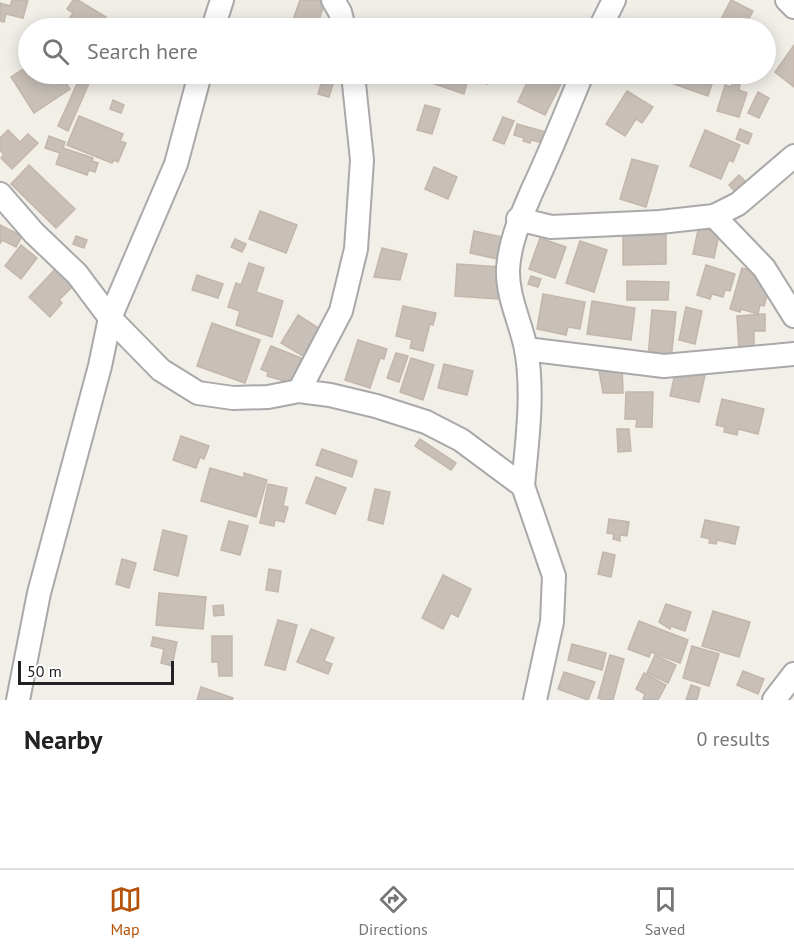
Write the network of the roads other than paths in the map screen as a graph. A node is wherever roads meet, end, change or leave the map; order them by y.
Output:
1 (222, 0) edge
2 (333, 0) edge
3 (614, 0) edge
4 (786, 0) edge
5 (794, 7) edge
6 (216, 18) edge
7 (342, 18) edge
8 (605, 18) edge
9 (197, 84) edge
10 (354, 84) edge
11 (578, 84) edge
12 (794, 156) edge
13 (0, 194) edge
14 (714, 216) junction
15 (518, 219) junction
16 (794, 316) edge
17 (110, 318) junction
18 (526, 349) junction
19 (794, 354) edge
20 (299, 391) junction
21 (524, 486) junction
22 (794, 674) edge
23 (542, 697) edge
24 (18, 700) edge
25 (774, 700) edge

1 - 6 street
2 - 7 street
3 - 8 street
4 - 5 street
9 - 17 street
10 - 20 street
11 - 15 street
12 - 14 street
13 - 17 street
14 - 15 street
14 - 16 street
15 - 18 street
17 - 20 street
17 - 24 street
18 - 19 street
18 - 21 street
20 - 21 street
21 - 23 street
22 - 25 street

